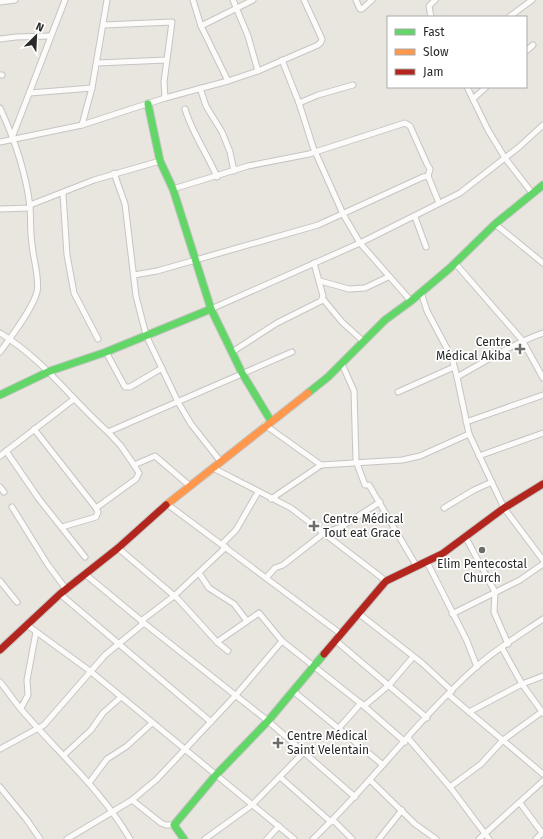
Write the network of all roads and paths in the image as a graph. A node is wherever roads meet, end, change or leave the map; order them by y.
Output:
1 (15, 0) edge
2 (65, 0) edge
3 (107, 0) edge
4 (193, 0) edge
5 (233, 0) edge
6 (253, 0) edge
7 (304, 0) edge
8 (356, 0) edge
9 (372, 0) edge
10 (435, 0) edge
11 (532, 0) edge
12 (0, 2) edge
13 (236, 8) junction
14 (432, 16) edge
15 (510, 16) edge
16 (104, 25) junction
17 (201, 26) junction
18 (50, 36) junction
19 (0, 39) edge
20 (533, 45) dead end
21 (527, 50) edge
22 (167, 60) junction
23 (282, 60) junction
24 (97, 63) junction
25 (258, 71) junction
26 (228, 81) junction
27 (353, 86) dead end
28 (92, 88) junction
29 (200, 88) junction
30 (468, 88) edge
31 (485, 88) edge
32 (30, 93) junction
33 (165, 98) junction
34 (473, 99) junction
35 (299, 103) junction
36 (148, 104) junction
37 (0, 108) edge
38 (185, 109) dead end
39 (82, 125) junction
40 (543, 125) edge
41 (13, 136) junction
42 (0, 142) edge
43 (315, 152) junction
44 (505, 158) junction
45 (160, 161) junction
46 (234, 171) junction
47 (114, 174) junction
48 (428, 176) junction
49 (217, 177) junction
50 (543, 185) edge
51 (173, 189) junction
52 (532, 193) junction
53 (62, 194) junction
54 (439, 203) junction
55 (30, 206) junction
56 (0, 209) edge
57 (342, 214) junction
58 (414, 217) junction
59 (494, 224) junction
60 (360, 242) junction
61 (426, 247) dead end
62 (196, 259) junction
63 (314, 263) junction
64 (455, 263) junction
65 (543, 263) edge
66 (134, 275) junction
67 (388, 277) junction
68 (320, 280) junction
69 (422, 292) junction
70 (323, 299) junction
71 (411, 301) junction
72 (211, 309) junction
73 (0, 333) edge
74 (543, 333) edge
75 (146, 335) junction
76 (10, 339) junction
77 (98, 339) dead end
78 (522, 340) junction
79 (364, 342) junction
80 (0, 352) edge
81 (106, 352) junction
82 (232, 352) junction
83 (292, 352) dead end
84 (342, 364) junction
85 (454, 367) junction
86 (162, 368) junction
87 (50, 371) junction
88 (242, 373) junction
89 (457, 377) junction
90 (543, 378) edge
91 (398, 392) dead end
92 (543, 395) edge
93 (0, 396) edge
94 (74, 399) junction
95 (178, 402) junction
96 (466, 422) junction
97 (268, 423) junction
98 (34, 429) junction
99 (108, 432) junction
100 (543, 432) edge
101 (469, 434) junction
102 (6, 451) junction
103 (0, 456) edge
104 (479, 456) junction
105 (221, 462) junction
106 (356, 462) junction
107 (134, 465) junction
108 (321, 465) junction
109 (213, 468) junction
110 (492, 482) junction
111 (543, 484) edge
112 (190, 486) junction
113 (0, 487) edge
114 (4, 492) dead end
115 (258, 492) junction
116 (272, 499) junction
117 (380, 502) junction
118 (167, 504) junction
119 (12, 507) dead end
120 (96, 508) junction
121 (444, 508) dead end
122 (504, 508) junction
123 (62, 527) junction
124 (324, 533) junction
125 (465, 536) junction
126 (224, 546) junction
127 (118, 548) junction
128 (85, 557) dead end
129 (543, 560) edge
130 (427, 562) junction
131 (543, 564) edge
132 (417, 567) junction
133 (199, 573) junction
134 (85, 574) junction
135 (266, 578) junction
136 (0, 581) edge
137 (386, 581) junction
138 (66, 589) junction
139 (495, 592) junction
140 (60, 594) junction
141 (174, 596) junction
142 (17, 602) dead end
143 (358, 612) junction
144 (452, 614) junction
145 (543, 619) edge
146 (247, 621) junction
147 (142, 622) junction
148 (27, 625) junction
149 (36, 632) junction
150 (341, 634) junction
151 (336, 640) junction
152 (282, 641) junction
153 (217, 642) junction
154 (119, 644) junction
155 (508, 644) junction
156 (1, 645) edge
157 (502, 648) junction
158 (228, 651) dead end
159 (413, 657) junction
160 (314, 665) junction
161 (477, 667) junction
162 (90, 671) junction
163 (543, 676) edge
164 (0, 682) edge
165 (522, 684) junction
166 (389, 685) junction
167 (293, 692) junction
168 (451, 693) junction
169 (236, 695) junction
170 (121, 697) junction
171 (362, 705) junction
172 (21, 708) junction
173 (469, 712) junction
174 (543, 712) edge
175 (427, 718) junction
176 (268, 721) junction
177 (211, 722) junction
178 (152, 723) junction
179 (40, 729) junction
180 (338, 729) junction
181 (406, 740) junction
182 (503, 740) junction
183 (0, 749) edge
184 (185, 750) junction
185 (303, 753) junction
186 (64, 755) junction
187 (383, 765) junction
188 (543, 774) edge
189 (215, 776) junction
190 (280, 777) junction
191 (370, 780) junction
192 (543, 781) edge
193 (88, 783) junction
194 (0, 787) edge
195 (450, 787) junction
196 (355, 797) junction
197 (132, 800) junction
198 (520, 803) junction
199 (252, 805) junction
200 (402, 810) junction
201 (112, 812) junction
202 (332, 821) junction
203 (174, 825) junction
204 (279, 826) junction
205 (543, 833) edge
206 (484, 834) junction
207 (214, 837) edge
208 (40, 839) edge
209 (67, 839) edge
210 (130, 839) edge
211 (184, 839) edge
212 (205, 839) edge
213 (266, 839) edge
214 (294, 839) edge
215 (313, 839) edge
216 (352, 839) edge
217 (379, 839) edge
218 (436, 839) edge
219 (479, 839) edge
220 (489, 839) edge
221 (536, 839) edge

1 - 12 street
2 - 18 street
3 - 16 street
4 - 17 street
5 - 13 street
6 - 13 street
7 - 23 street
8 - 9 street
10 - 14 street
11 - 15 street
13 - 17 street
13 - 25 street
16 - 22 street
16 - 24 street
17 - 26 street
18 - 19 street
18 - 32 street
20 - 21 street
22 - 24 street
22 - 33 street
23 - 25 street
23 - 35 street
24 - 28 street
25 - 26 street
26 - 29 street
27 - 35 street
28 - 32 street
28 - 39 street
29 - 33 street
29 - 46 street
30 - 34 street
31 - 34 street
32 - 41 street
33 - 36 street
34 - 44 street
35 - 43 street
36 - 39 street
36 - 45 street
37 - 41 street
38 - 49 street
39 - 41 street
40 - 44 street
41 - 42 street
41 - 55 street
43 - 46 street
43 - 48 street
43 - 57 street
44 - 52 street
44 - 54 street
45 - 47 street
45 - 51 street
46 - 49 street
47 - 53 street
47 - 66 street
48 - 54 street
48 - 57 street
49 - 51 street
50 - 52 street
51 - 62 street
52 - 59 street
53 - 55 street
53 - 77 street
54 - 58 street
55 - 56 street
55 - 76 street
57 - 60 street
57 - 62 street
58 - 60 street
58 - 61 street
59 - 64 street
59 - 65 street
60 - 63 street
60 - 67 street
62 - 66 street
62 - 72 street
63 - 68 street
63 - 72 street
64 - 69 street
64 - 78 street
66 - 75 street
67 - 68 street
67 - 71 street
68 - 70 street
69 - 71 street
69 - 85 street
70 - 79 street
70 - 82 street
71 - 79 street
72 - 75 street
72 - 82 street
73 - 76 street
74 - 78 street
75 - 81 street
75 - 86 street
76 - 80 street
76 - 87 street
78 - 89 street
78 - 90 street
79 - 84 street
81 - 86 street
81 - 87 street
82 - 88 street
83 - 88 street
84 - 97 street
84 - 106 street
85 - 89 street
85 - 91 street
86 - 95 street
87 - 93 street
87 - 94 street
88 - 95 street
88 - 97 street
89 - 96 street
92 - 96 street
94 - 98 street
94 - 99 street
95 - 99 street
95 - 105 street
96 - 101 street
97 - 105 street
97 - 108 street
98 - 102 street
98 - 120 street
99 - 107 street
100 - 104 street
101 - 104 street
101 - 106 street
102 - 103 street
102 - 123 street
104 - 110 street
105 - 109 street
106 - 108 street
106 - 117 street
107 - 112 street
107 - 120 street
108 - 116 street
109 - 112 street
109 - 115 street
110 - 121 street
110 - 122 street
111 - 122 street
112 - 118 street
113 - 114 street
115 - 116 street
115 - 126 street
116 - 124 street
117 - 124 street
117 - 132 street
118 - 126 street
118 - 127 street
119 - 138 street
120 - 123 street
122 - 125 street
122 - 129 street
123 - 128 street
124 - 135 street
124 - 137 street
125 - 130 street
125 - 139 street
126 - 133 street
126 - 135 street
127 - 134 street
127 - 141 street
130 - 132 street
130 - 144 street
131 - 139 street
132 - 137 street
133 - 141 street
133 - 146 street
134 - 138 street
134 - 147 street
135 - 150 street
136 - 142 street
137 - 143 street
138 - 140 street
139 - 144 street
139 - 155 street
140 - 148 street
140 - 154 street
141 - 147 street
141 - 153 street
143 - 150 street
143 - 159 street
144 - 161 street
145 - 155 street
146 - 152 street
146 - 153 street
147 - 154 street
147 - 169 street
148 - 149 street
148 - 156 street
149 - 162 street
149 - 172 street
150 - 151 street
151 - 160 street
151 - 166 street
152 - 160 street
152 - 169 street
153 - 158 street
154 - 162 street
154 - 177 street
155 - 157 street
157 - 161 street
157 - 165 street
159 - 166 street
159 - 168 street
160 - 167 street
160 - 171 street
161 - 168 street
162 - 170 street
162 - 179 street
163 - 165 street
164 - 172 street
165 - 173 street
165 - 174 street
166 - 171 street
166 - 175 street
167 - 176 street
167 - 180 street
168 - 173 street
168 - 175 street
169 - 176 street
169 - 177 street
170 - 178 street
170 - 186 street
171 - 180 street
171 - 181 street
172 - 179 street
173 - 182 street
174 - 182 street
175 - 181 street
176 - 185 street
176 - 189 street
177 - 184 street
178 - 184 street
178 - 193 street
179 - 183 street
179 - 186 street
180 - 187 street
181 - 187 street
181 - 195 street
182 - 188 street
182 - 195 street
184 - 189 street
184 - 197 street
185 - 190 street
185 - 196 street
186 - 193 street
187 - 191 street
189 - 199 street
189 - 203 street
190 - 199 street
190 - 202 street
191 - 196 street
191 - 200 street
192 - 198 street
193 - 201 street
194 - 208 street
195 - 206 street
196 - 202 street
197 - 201 street
197 - 203 street
198 - 205 street
198 - 206 street
199 - 204 street
199 - 207 street
200 - 217 street
200 - 218 street
201 - 209 street
201 - 210 street
202 - 215 street
202 - 216 street
203 - 211 street
204 - 213 street
204 - 214 street
205 - 221 street
206 - 219 street
206 - 220 street
207 - 212 street

